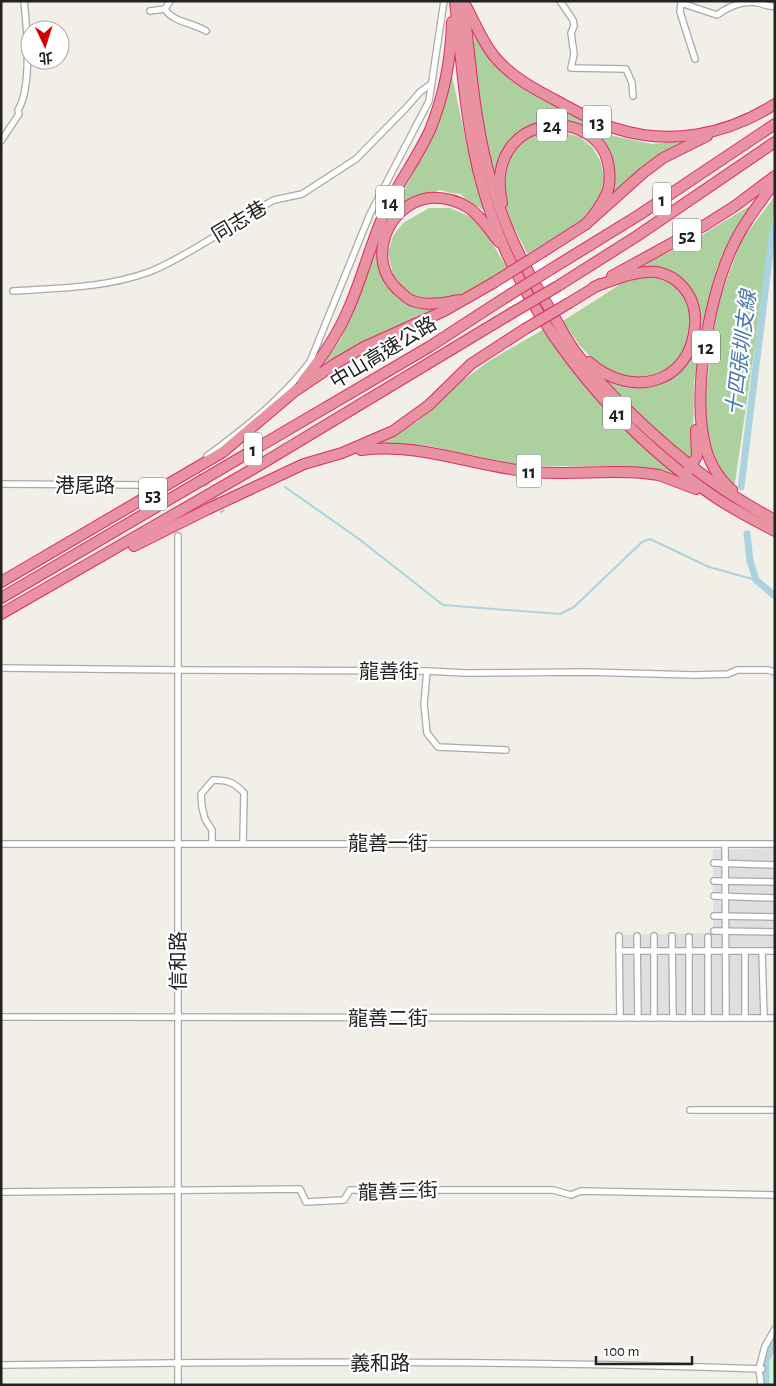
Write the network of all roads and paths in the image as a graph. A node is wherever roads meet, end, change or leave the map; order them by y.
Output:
1 (24, 1) edge
2 (170, 1) edge
3 (444, 1) edge
4 (454, 1) edge
5 (463, 1) edge
6 (560, 1) edge
7 (775, 6) edge
8 (165, 9) junction
9 (150, 11) dead end
10 (206, 31) dead end
11 (695, 59) dead end
12 (431, 84) junction
13 (632, 96) dead end
14 (775, 104) edge
15 (775, 124) edge
16 (726, 127) junction
17 (1, 141) edge
18 (775, 142) edge
19 (775, 176) edge
20 (775, 182) edge
21 (586, 224) junction
22 (509, 236) junction
23 (507, 253) junction
24 (594, 287) junction
25 (13, 291) dead end
26 (471, 296) junction
27 (574, 349) junction
28 (705, 353) junction
29 (295, 391) junction
30 (342, 453) junction
31 (688, 472) junction
32 (1, 484) edge
33 (714, 496) junction
34 (754, 509) junction
35 (775, 520) edge
36 (775, 531) edge
37 (178, 536) dead end
38 (1, 582) edge
39 (1, 598) edge
40 (16, 606) junction
41 (1, 614) edge
42 (1, 668) edge
43 (178, 670) junction
44 (427, 671) junction
45 (775, 672) edge
46 (506, 750) dead end
47 (179, 842) junction
48 (212, 843) junction
49 (243, 843) junction
50 (1, 844) edge
51 (725, 844) junction
52 (775, 844) edge
53 (714, 863) dead end
54 (725, 864) junction
55 (775, 864) edge
56 (714, 881) dead end
57 (725, 881) junction
58 (775, 882) edge
59 (714, 896) dead end
60 (725, 897) junction
61 (775, 898) edge
62 (714, 916) dead end
63 (725, 916) junction
64 (775, 917) edge
65 (714, 931) dead end
66 (725, 931) junction
67 (775, 932) edge
68 (619, 936) dead end
69 (637, 936) dead end
70 (654, 936) dead end
71 (672, 936) dead end
72 (689, 936) dead end
73 (708, 937) dead end
74 (619, 951) junction
75 (637, 951) junction
76 (654, 951) junction
77 (672, 951) junction
78 (689, 951) junction
79 (708, 951) junction
80 (725, 951) junction
81 (745, 951) junction
82 (762, 951) junction
83 (775, 952) edge
84 (1, 1017) edge
85 (178, 1018) junction
86 (620, 1018) junction
87 (638, 1018) junction
88 (654, 1018) junction
89 (673, 1018) junction
90 (689, 1018) junction
91 (708, 1018) junction
92 (726, 1018) junction
93 (744, 1018) junction
94 (764, 1018) junction
95 (775, 1018) edge
96 (690, 1110) dead end
97 (775, 1110) edge
98 (178, 1190) junction
99 (1, 1192) edge
100 (775, 1195) edge
101 (775, 1328) edge
102 (178, 1362) junction
103 (1, 1365) edge
104 (761, 1369) junction
105 (178, 1385) edge
106 (761, 1385) edge

1 - 17 street
2 - 8 street
3 - 12 street
4 - 23 highway
4 - 29 highway, 14
5 - 16 highway, 13
5 - 22 highway
6 - 13 street
7 - 11 street
8 - 9 street
8 - 10 street
12 - 25 street, 同志巷
12 - 32 street, 港尾路
14 - 16 highway, 13
15 - 39 highway, 中山高速公路 / 1, bridge
16 - 21 highway
18 - 40 highway, 中山高速公路 / 1, bridge
19 - 24 highway, 52
20 - 28 highway, 12
21 - 22 highway, 24
21 - 26 highway, bridge
22 - 27 highway
23 - 26 highway
23 - 31 highway, 41
24 - 27 highway
24 - 30 highway, bridge
26 - 29 highway
27 - 31 highway
28 - 31 highway
28 - 34 highway, 12
29 - 38 highway, 53
30 - 33 highway, 11
30 - 40 highway
31 - 33 highway
31 - 34 highway
33 - 36 highway
34 - 35 highway
37 - 43 street, 信和路
40 - 41 highway, 中山高速公路 / 1
42 - 43 street, 龍善街
43 - 44 street, 龍善街
43 - 47 street, 信和路
44 - 45 street, 龍善街
44 - 46 street
47 - 48 street, 龍善一街
47 - 50 street, 龍善一街
47 - 85 street, 信和路
48 - 49 street, 龍善一街
48 - 49 street
49 - 51 street, 龍善一街
51 - 52 street, 龍善一街
51 - 54 street
53 - 54 street
54 - 55 street
54 - 57 street
56 - 57 street
57 - 58 street
57 - 60 street
59 - 60 street
60 - 61 street
60 - 63 street
62 - 63 street
63 - 64 street
63 - 66 street
65 - 66 street
66 - 67 street
66 - 80 street
68 - 74 street
69 - 75 street
70 - 76 street
71 - 77 street
72 - 78 street
73 - 79 street
74 - 75 street
74 - 86 street
75 - 76 street
75 - 87 street
76 - 77 street
76 - 88 street
77 - 78 street
77 - 89 street
78 - 79 street
78 - 90 street
79 - 80 street
79 - 91 street
80 - 81 street
80 - 92 street
81 - 82 street
81 - 93 street
82 - 83 street
82 - 94 street
84 - 85 street, 龍善二街
85 - 86 street, 龍善二街
85 - 98 street, 信和路
86 - 87 street, 龍善二街
87 - 88 street, 龍善二街
88 - 89 street, 龍善二街
89 - 90 street, 龍善二街
90 - 91 street, 龍善二街
91 - 92 street, 龍善二街
92 - 93 street, 龍善二街
93 - 94 street, 龍善二街
94 - 95 street, 龍善二街
96 - 97 street
98 - 99 street, 龍善三街
98 - 100 street, 龍善三街
98 - 102 street, 信和路
101 - 104 street
102 - 103 street, 義和路
102 - 104 street, 義和路
102 - 105 street, 信和路
104 - 106 street

